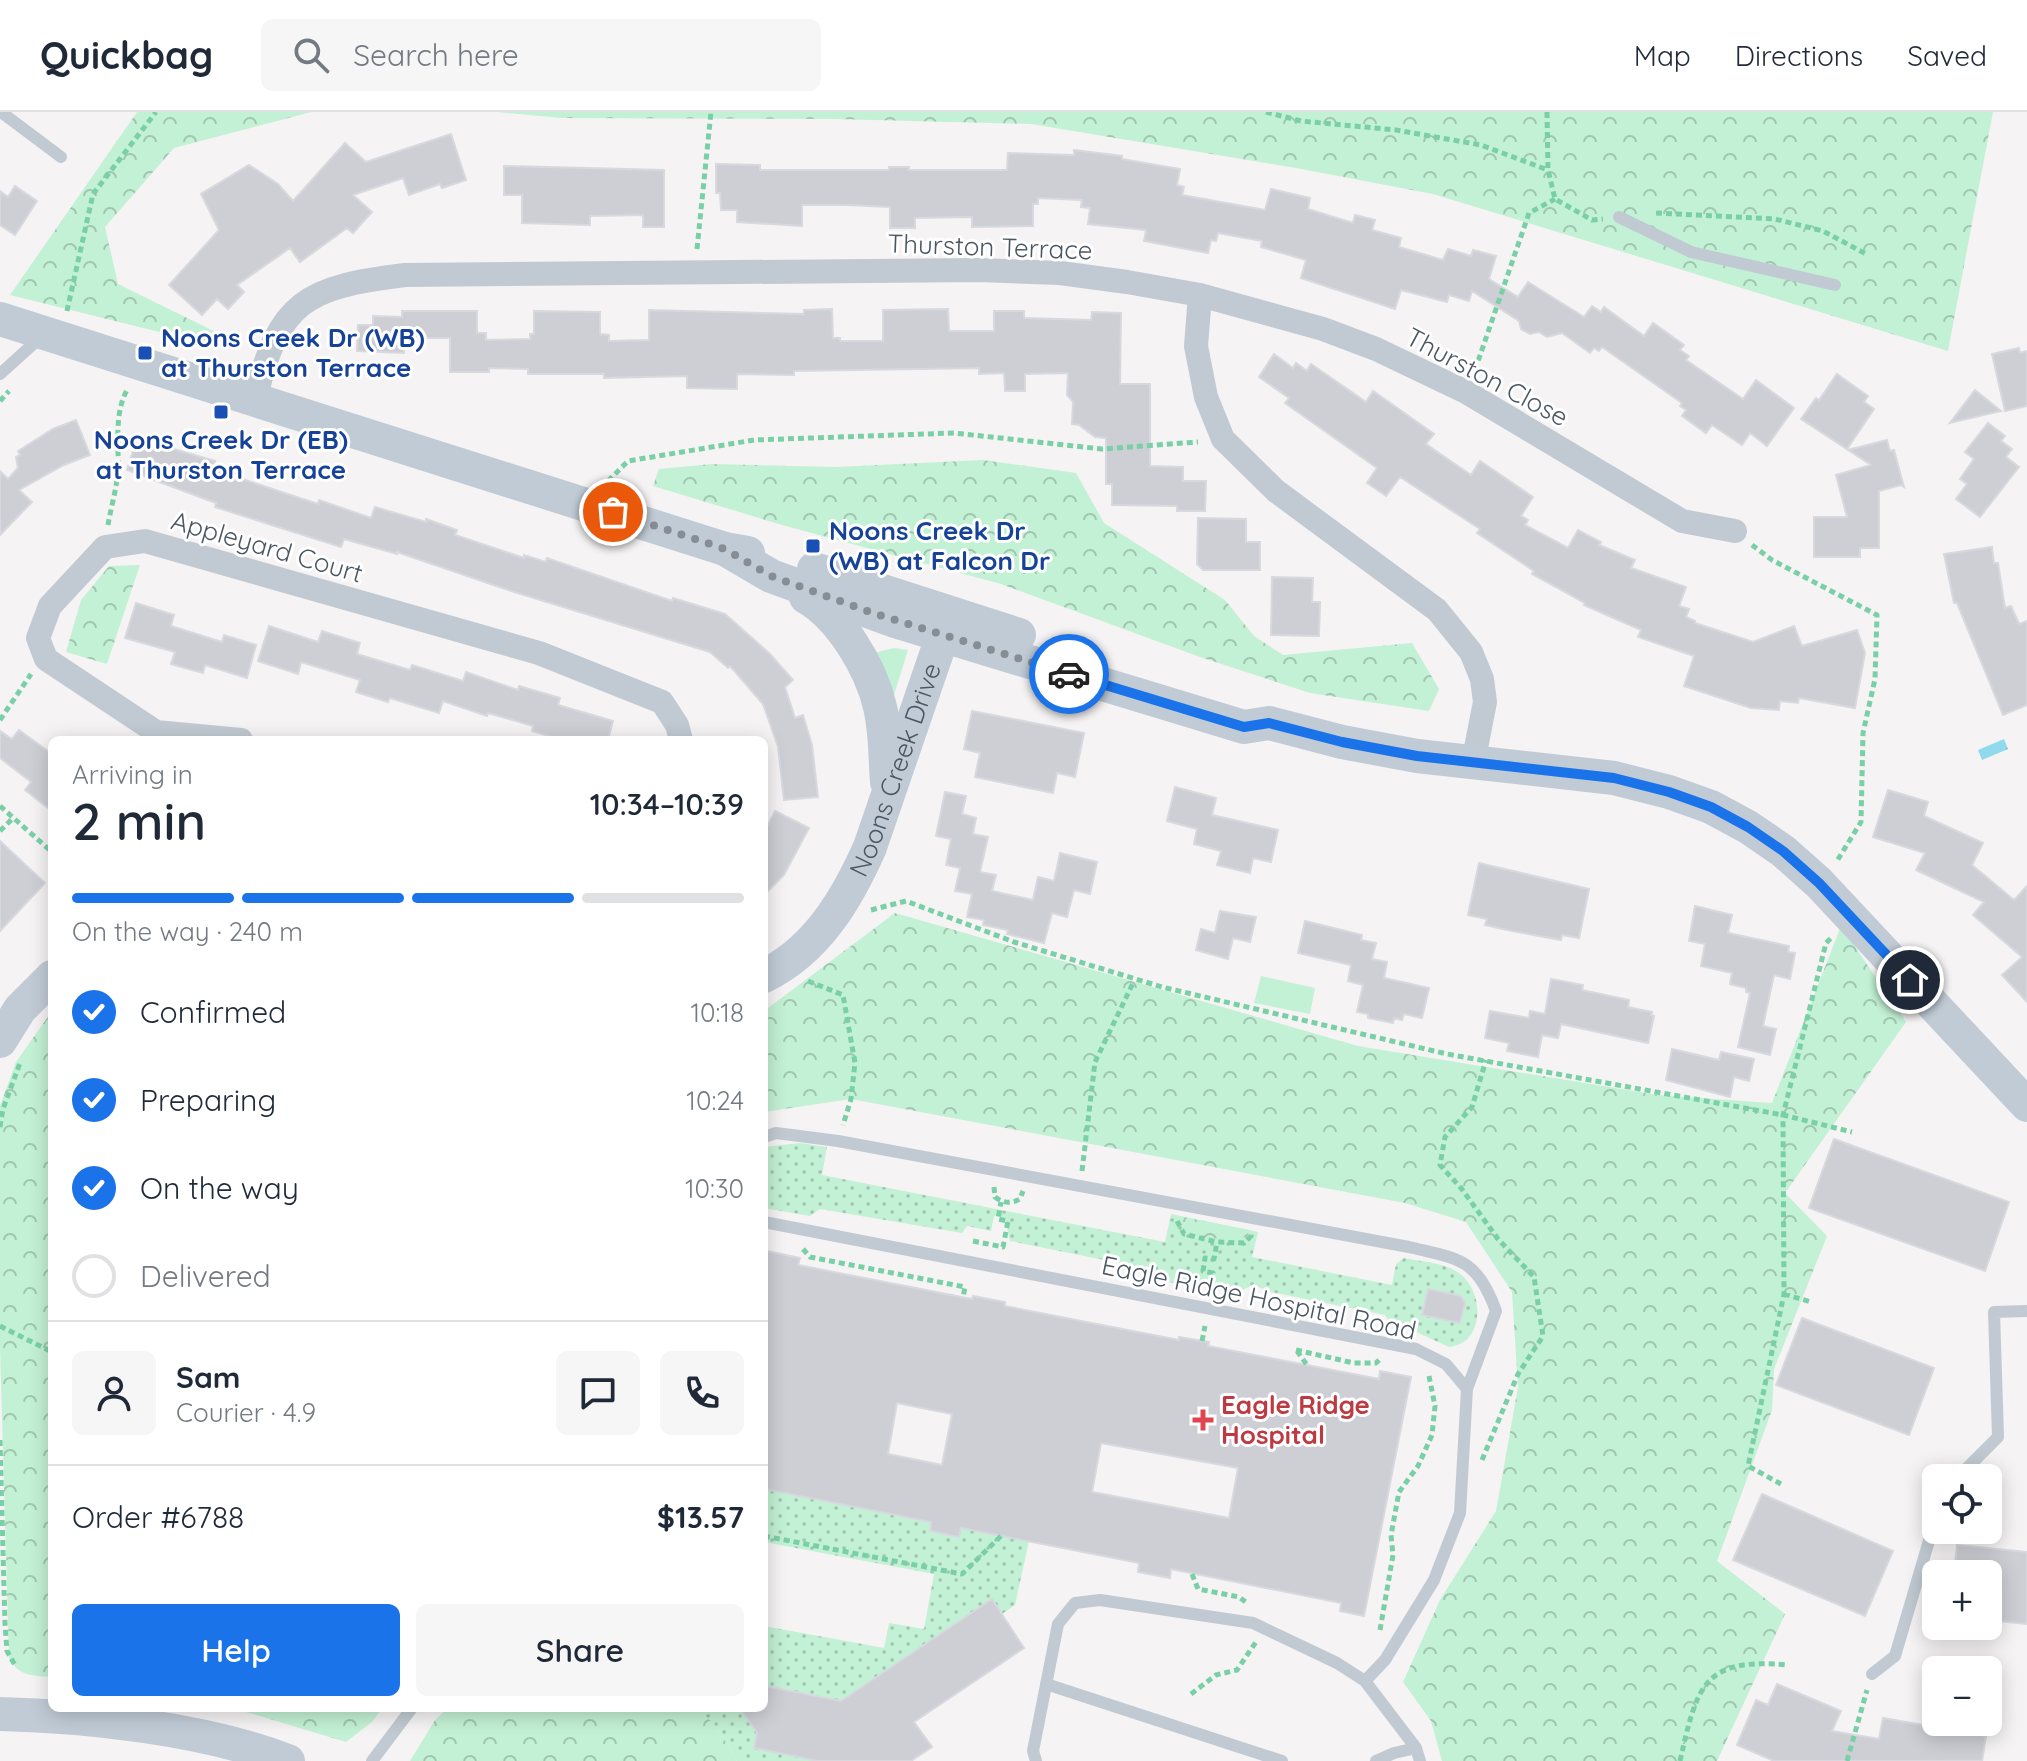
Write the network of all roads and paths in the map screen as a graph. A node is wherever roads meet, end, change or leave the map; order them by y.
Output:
1 (1, 112) edge
2 (156, 112) edge
3 (711, 112) edge
4 (1266, 112) edge
5 (1547, 112) edge
6 (61, 157) dead end
7 (1548, 170) junction
8 (1555, 199) junction
9 (1619, 217) junction
10 (698, 235) dead end
11 (1868, 255) dead end
12 (1835, 285) dead end
13 (1200, 295) junction
14 (0, 319) edge
15 (52, 336) junction
16 (141, 364) junction
17 (1477, 365) dead end
18 (0, 374) edge
19 (11, 390) dead end
20 (0, 401) edge
21 (255, 401) junction
22 (1223, 439) junction
23 (585, 503) junction
24 (1735, 531) joint
25 (105, 547) junction
26 (725, 549) junction
27 (771, 576) junction
28 (946, 624) junction
29 (29, 677) dead end
30 (0, 720) edge
31 (198, 736) edge
32 (680, 736) edge
33 (1473, 763) junction
34 (888, 794) junction
35 (0, 806) edge
36 (13, 818) junction
37 (0, 831) edge
38 (48, 849) edge
39 (1819, 883) junction
40 (835, 915) junction
41 (1851, 918) junction
42 (768, 974) edge
43 (801, 978) dead end
44 (48, 981) edge
45 (1134, 981) dead end
46 (14, 1047) edge
47 (2027, 1105) edge
48 (1783, 1115) junction
49 (0, 1127) edge
50 (1852, 1132) dead end
51 (768, 1136) edge
52 (838, 1141) junction
53 (1080, 1186) junction
54 (1001, 1202) dead end
55 (768, 1223) edge
56 (1184, 1234) dead end
57 (973, 1241) dead end
58 (1217, 1242) junction
59 (1244, 1243) dead end
60 (799, 1245) dead end
61 (1211, 1288) dead end
62 (1784, 1294) junction
63 (963, 1298) dead end
64 (1811, 1302) dead end
65 (2027, 1311) edge
66 (0, 1326) edge
67 (48, 1350) edge
68 (1391, 1357) dead end
69 (1307, 1365) dead end
70 (1429, 1375) dead end
71 (1467, 1389) junction
72 (0, 1440) edge
73 (1971, 1464) edge
74 (1781, 1484) dead end
75 (1001, 1536) dead end
76 (768, 1537) edge
77 (1928, 1544) edge
78 (1192, 1574) dead end
79 (1250, 1606) dead end
80 (1378, 1639) dead end
81 (1257, 1641) dead end
82 (15, 1665) dead end
83 (1788, 1665) dead end
84 (1872, 1674) joint
85 (1365, 1681) junction
86 (1046, 1684) junction
87 (1191, 1694) dead end
88 (409, 1712) edge
89 (0, 1714) edge
90 (1418, 1754) edge
91 (288, 1761) edge
92 (372, 1761) edge
93 (1036, 1761) edge
94 (1282, 1761) edge
95 (1376, 1761) edge
96 (1680, 1761) edge
97 (1847, 1761) edge

1 - 6 lane
2 - 15 path
3 - 10 path
4 - 7 path
5 - 7 path
7 - 8 path
8 - 9 path
8 - 17 path
9 - 11 path
9 - 12 lane
13 - 21 street, Thurston Terrace
13 - 22 street
13 - 24 street, Thurston Close
14 - 15 street
15 - 16 street
15 - 18 lane
16 - 21 street
16 - 25 path
19 - 20 path
21 - 23 street
22 - 23 path
22 - 33 street
23 - 26 street
24 - 39 path
25 - 31 street
25 - 32 street, Appleyard Court
26 - 27 street
26 - 28 street
27 - 28 street
27 - 34 street
28 - 33 street
28 - 34 street, Noons Creek Drive
29 - 30 path
33 - 39 street
34 - 40 street, Noons Creek Drive
35 - 36 path
36 - 37 path
36 - 38 path
39 - 41 street
40 - 42 street, Noons Creek Drive
40 - 48 path
41 - 47 street
41 - 48 path
43 - 52 path
44 - 46 street
45 - 53 path
46 - 49 path
48 - 50 path
48 - 62 path
51 - 52 lane
52 - 53 lane
53 - 71 lane
54 - 57 path
55 - 71 lane, Eagle Ridge Hospital Road
56 - 58 path
58 - 59 path
58 - 61 path
60 - 63 path
62 - 64 path
62 - 74 path
65 - 73 lane
66 - 67 path
68 - 69 path
70 - 80 path
71 - 85 lane
72 - 82 path
75 - 76 path
77 - 84 lane
78 - 79 path
81 - 87 path
83 - 96 path
84 - 97 path
85 - 86 lane
85 - 90 lane
86 - 93 lane
86 - 94 lane
88 - 92 lane
89 - 91 street
90 - 95 lane

